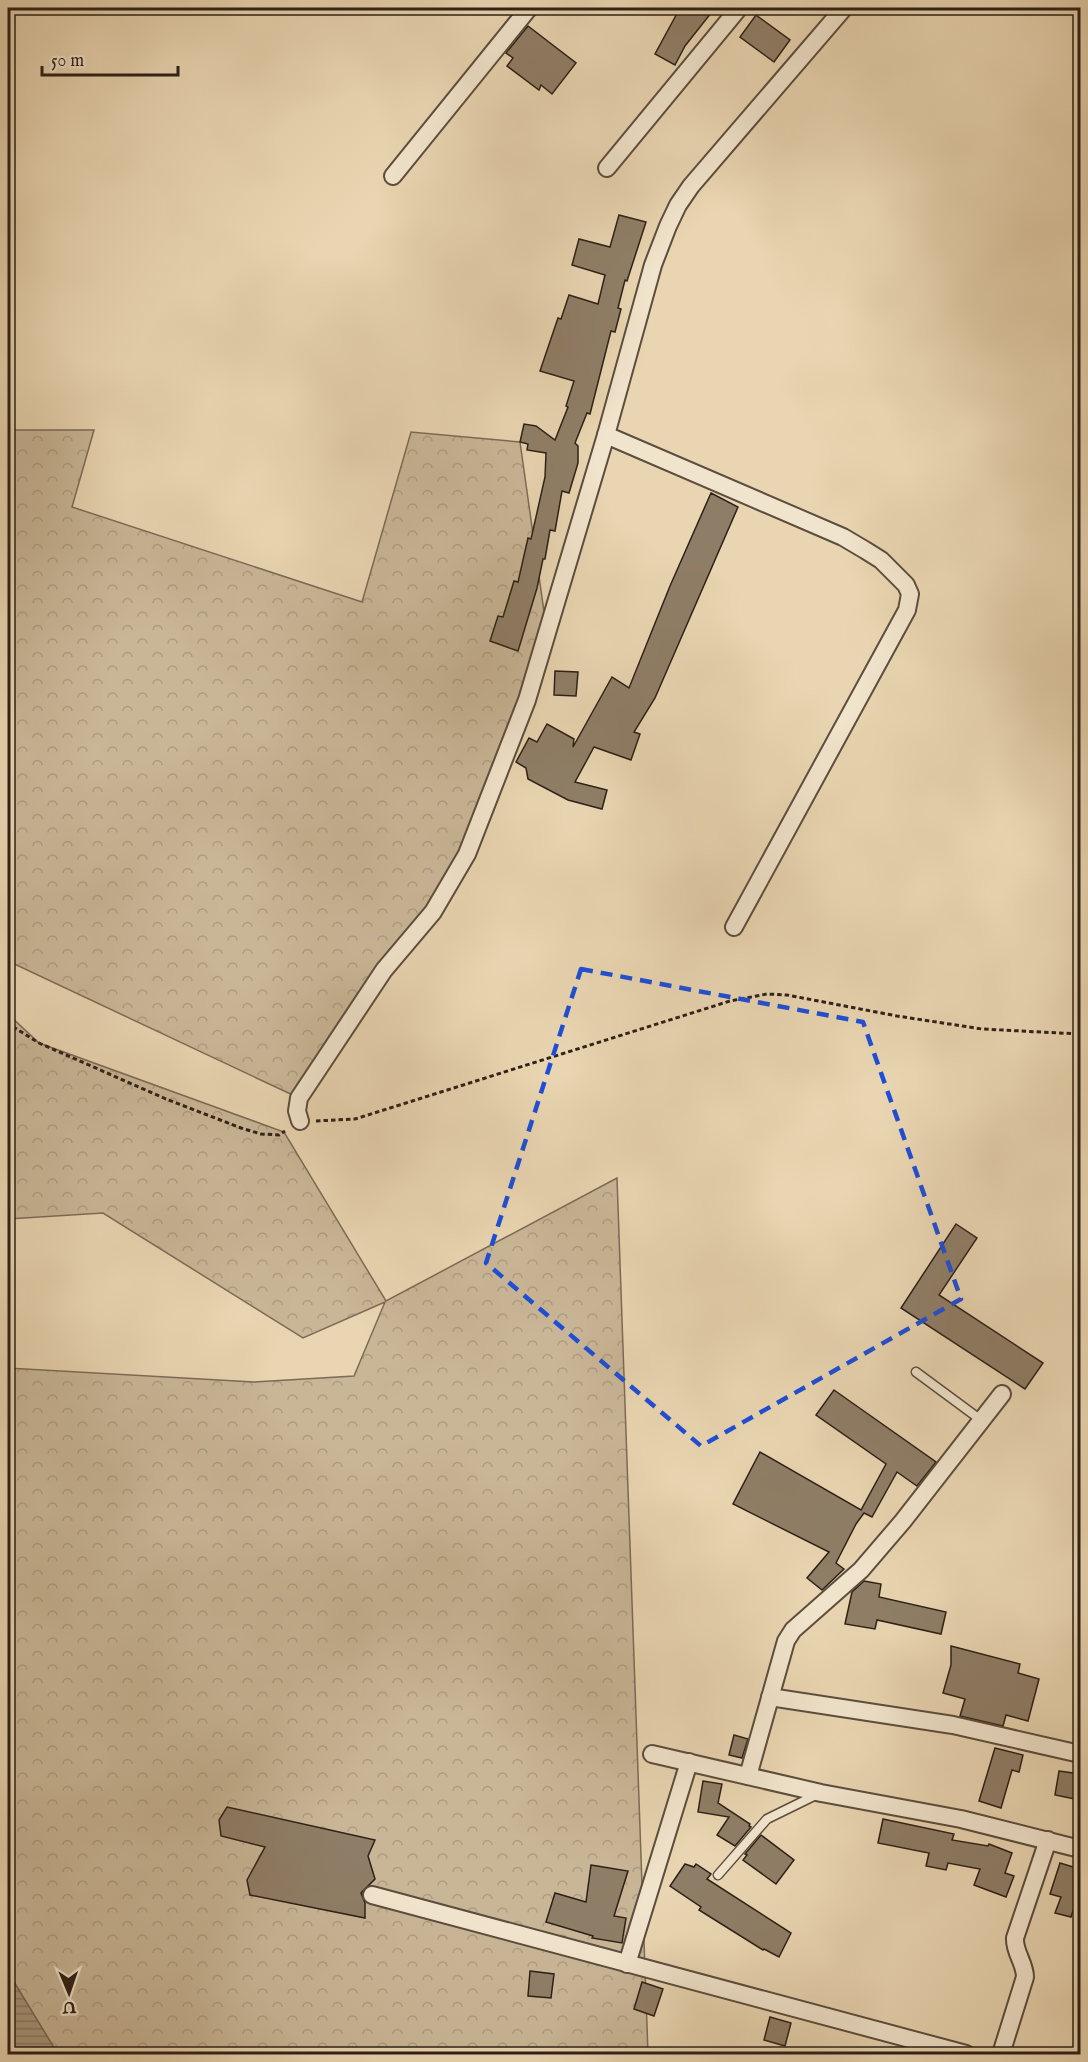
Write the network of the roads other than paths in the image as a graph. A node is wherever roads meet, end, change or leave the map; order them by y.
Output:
1 (529, 8) edge
2 (739, 8) edge
3 (844, 8) edge
4 (607, 168) dead end
5 (393, 176) dead end
6 (606, 435) junction
7 (734, 927) dead end
8 (300, 1121) road end
9 (916, 1372) dead end
10 (1002, 1394) dead end
11 (981, 1420) junction
12 (770, 1697) junction
13 (652, 1754) dead end
14 (1080, 1754) edge
15 (689, 1762) junction
16 (748, 1776) junction
17 (821, 1793) junction
18 (1048, 1840) junction
19 (1080, 1849) edge
20 (718, 1875) dead end
21 (372, 1895) dead end
22 (627, 1964) junction
23 (966, 2055) edge
24 (1001, 2055) edge

1 - 5 street
2 - 4 street
3 - 6 street
6 - 7 street
6 - 8 street
9 - 11 lane
10 - 11 street
11 - 12 street
12 - 14 street
12 - 16 street
13 - 15 street
15 - 16 street
15 - 22 street
16 - 17 street
17 - 18 street
17 - 20 lane
18 - 19 street
18 - 24 street
21 - 22 street
22 - 23 street

